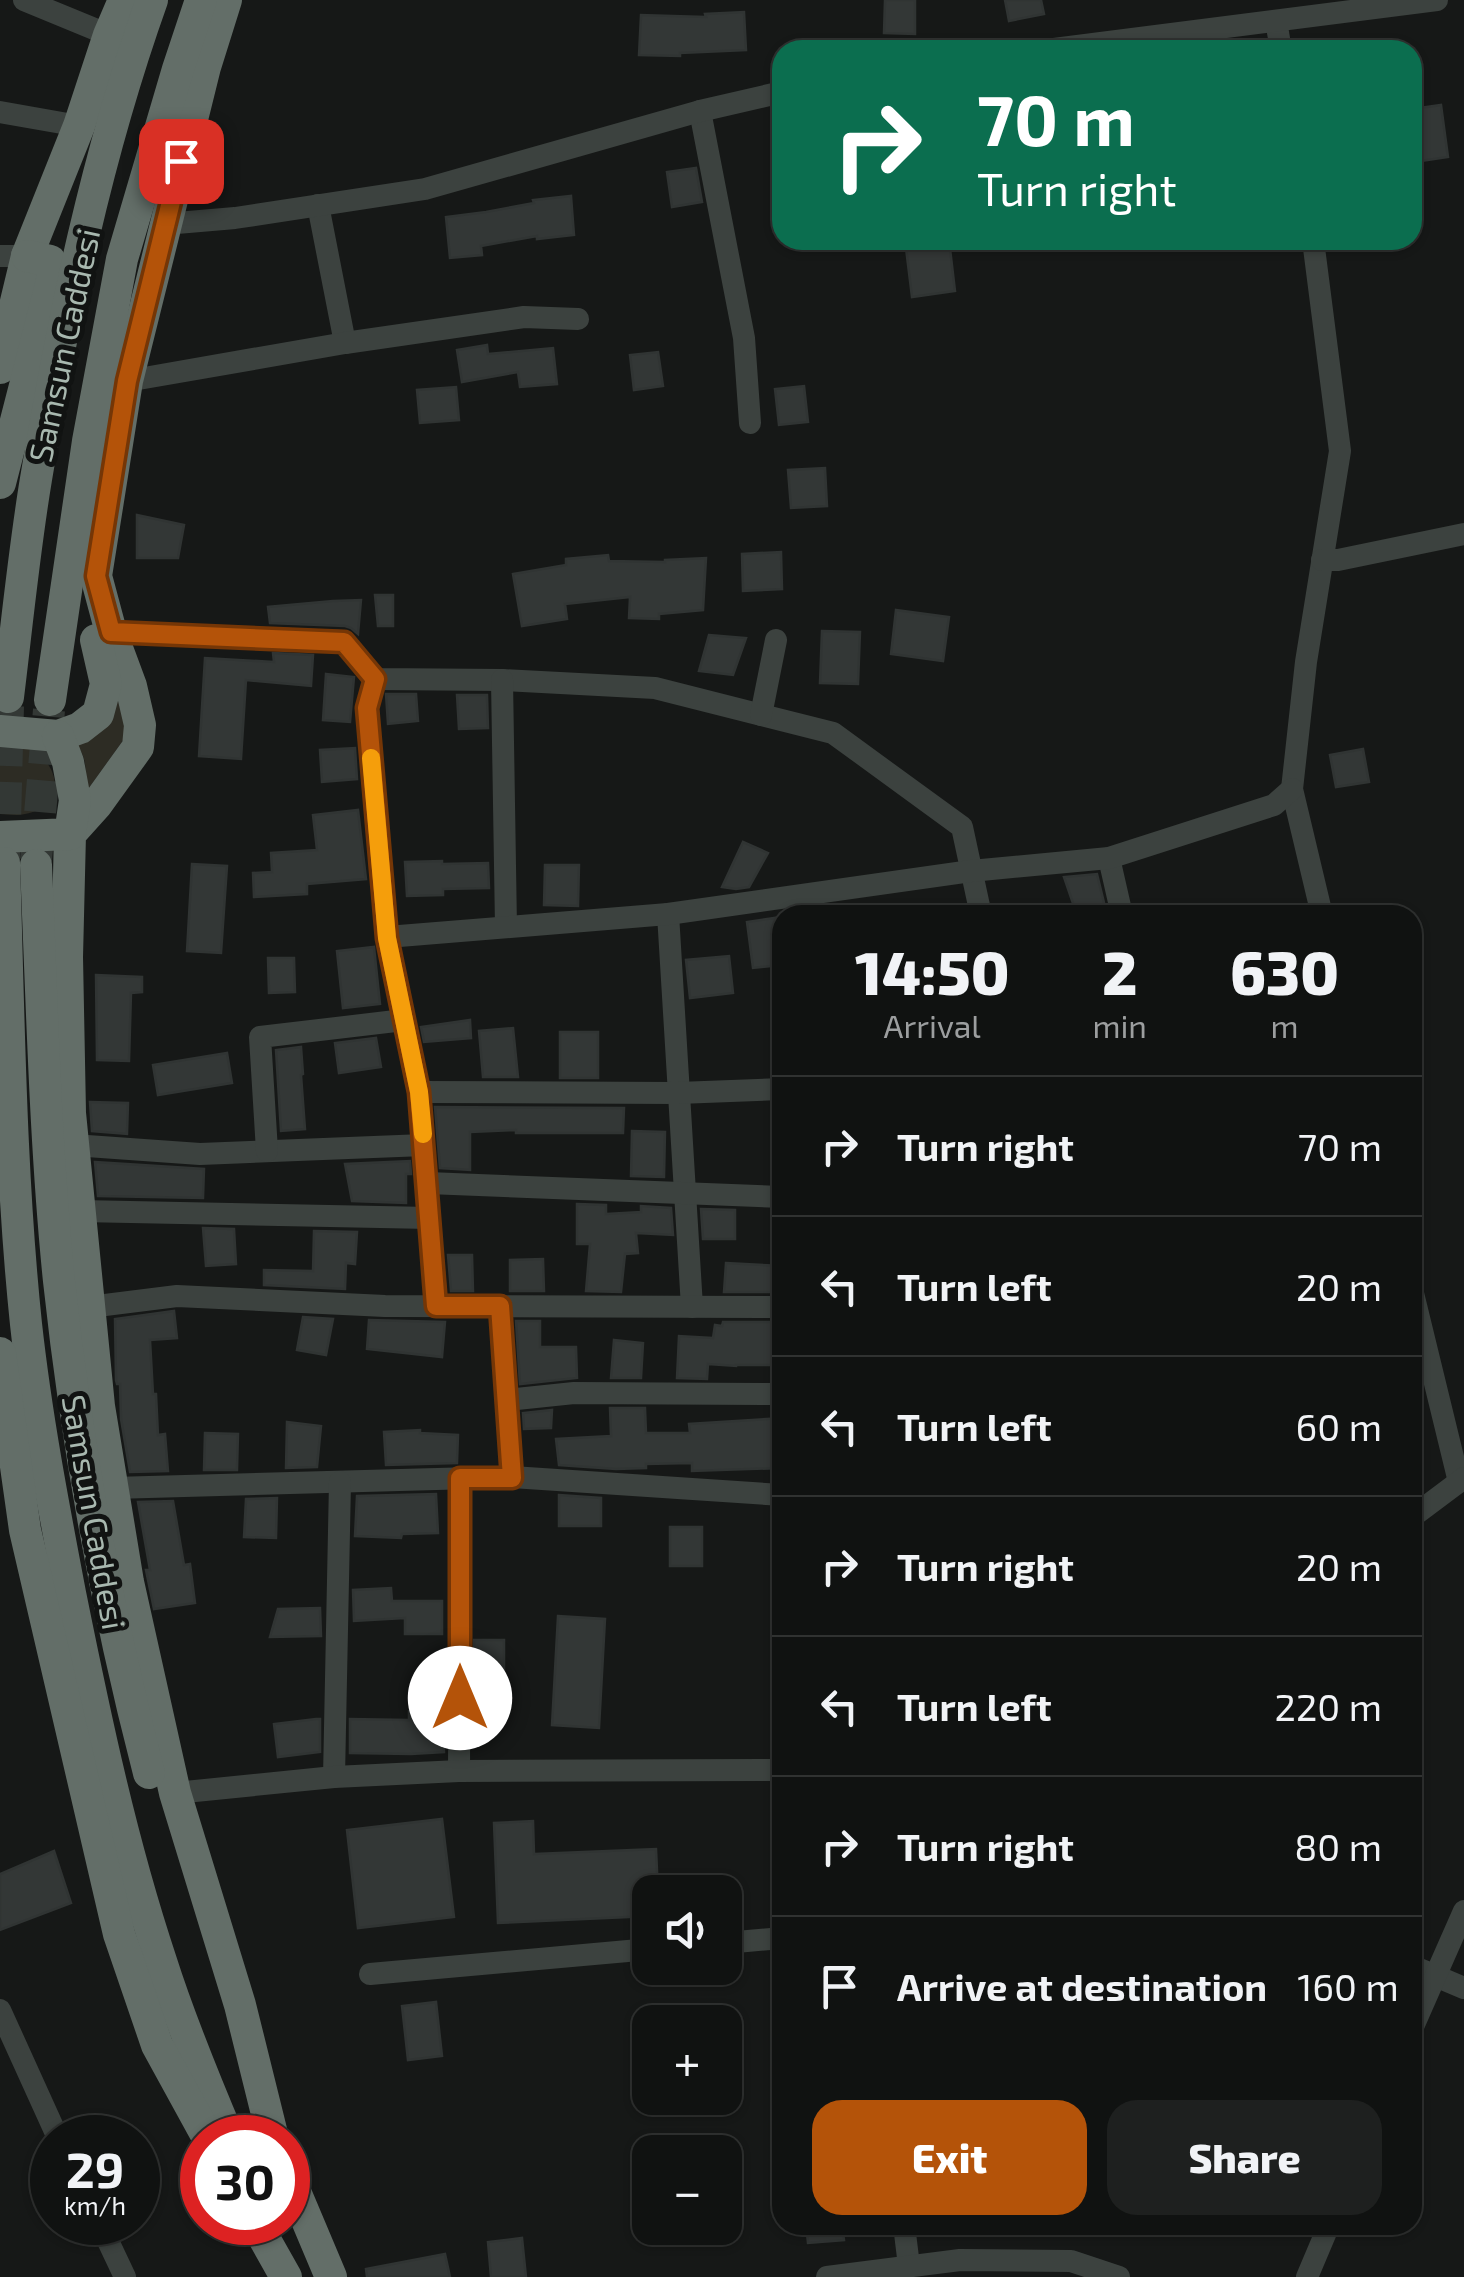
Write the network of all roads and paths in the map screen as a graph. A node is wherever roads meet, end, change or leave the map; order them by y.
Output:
1 (24, 0) edge
2 (124, 0) edge
3 (152, 0) edge
4 (200, 0) edge
5 (226, 0) edge
6 (1436, 0) edge
7 (1302, 9) edge
8 (1276, 21) junction
9 (110, 35) junction
10 (1125, 40) edge
11 (1279, 40) edge
12 (772, 94) edge
13 (700, 110) junction
14 (0, 112) edge
15 (79, 126) junction
16 (318, 206) junction
17 (166, 224) junction
18 (1315, 250) edge
19 (14, 256) edge
20 (578, 319) dead end
21 (346, 344) junction
22 (0, 368) edge
23 (127, 381) junction
24 (750, 423) dead end
25 (0, 484) edge
26 (1464, 534) edge
27 (1322, 560) junction
28 (111, 632) junction
29 (776, 640) dead end
30 (375, 679) junction
31 (502, 680) junction
32 (8, 697) dead end
33 (50, 700) tunnel mouth
34 (762, 715) junction
35 (0, 731) edge
36 (58, 736) junction
37 (1292, 788) junction
38 (70, 834) junction
39 (13, 855) edge
40 (1108, 858) junction
41 (971, 870) junction
42 (979, 905) edge
43 (1120, 905) edge
44 (1320, 905) edge
45 (668, 914) junction
46 (506, 926) junction
47 (387, 938) junction
48 (404, 1020) junction
49 (772, 1089) edge
50 (419, 1092) junction
51 (678, 1093) junction
52 (424, 1144) junction
53 (73, 1145) junction
54 (267, 1151) junction
55 (428, 1183) junction
56 (685, 1193) junction
57 (772, 1197) edge
58 (80, 1211) junction
59 (430, 1218) junction
60 (436, 1306) junction
61 (500, 1306) junction
62 (89, 1307) junction
63 (692, 1307) junction
64 (772, 1307) edge
65 (1422, 1327) edge
66 (0, 1354) edge
67 (772, 1394) edge
68 (506, 1400) junction
69 (7, 1463) edge
70 (460, 1478) junction
71 (512, 1478) junction
72 (1462, 1480) edge
73 (340, 1482) junction
74 (112, 1488) junction
75 (772, 1494) edge
76 (1422, 1510) edge
77 (772, 1770) edge
78 (459, 1771) junction
79 (334, 1778) junction
80 (175, 1792) junction
81 (1464, 1911) edge
82 (772, 1939) edge
83 (742, 1942) edge
84 (632, 1951) edge
85 (1422, 1970) edge
86 (370, 1974) dead end
87 (1435, 1976) junction
88 (1464, 1988) edge
89 (1422, 2006) edge
90 (0, 2010) edge
91 (48, 2115) edge
92 (195, 2115) edge
93 (219, 2115) edge
94 (263, 2115) edge
95 (266, 2115) edge
96 (310, 2227) edge
97 (905, 2235) edge
98 (1325, 2235) edge
99 (110, 2245) edge
100 (269, 2245) edge
101 (273, 2245) edge
102 (909, 2266) junction
103 (125, 2277) edge
104 (286, 2277) edge
105 (331, 2277) edge
106 (827, 2277) edge
107 (1119, 2277) edge
108 (1307, 2277) edge

1 - 9 street
2 - 9 highway
3 - 32 highway, Samsun Caddesi
4 - 33 highway, Samsun Caddesi
5 - 17 highway
6 - 7 street
7 - 8 street
8 - 10 street
8 - 11 street
9 - 15 highway
12 - 13 street
13 - 16 street
13 - 24 street
14 - 15 street
15 - 19 highway
16 - 17 street
16 - 21 street
17 - 23 highway
18 - 27 street
19 - 22 highway
19 - 25 highway
20 - 21 street
21 - 23 street
23 - 28 highway
26 - 27 street
27 - 37 street
28 - 30 street
28 - 36 highway
28 - 38 highway
29 - 34 street
30 - 31 street
30 - 47 street
31 - 34 street
31 - 46 street
34 - 41 street
35 - 36 highway
36 - 38 highway
37 - 40 street
37 - 44 street
38 - 39 highway
38 - 53 highway
39 - 93 highway, Samsun Caddesi
39 - 94 highway, Samsun Caddesi
40 - 41 street
40 - 43 street
41 - 42 street
41 - 45 street
45 - 46 street
45 - 51 street
46 - 47 street
47 - 48 street
48 - 50 street
48 - 54 street
49 - 51 street
50 - 51 street
50 - 52 street
51 - 56 street
52 - 54 street
52 - 55 street
53 - 54 street
53 - 58 highway
55 - 56 street
55 - 59 street
56 - 57 street
56 - 63 street
58 - 59 street
58 - 62 highway
59 - 60 street
60 - 61 street
60 - 62 street
61 - 63 street
61 - 68 street
62 - 74 highway
63 - 64 street
65 - 72 street
66 - 69 highway
67 - 68 street
68 - 71 street
69 - 92 highway
70 - 71 street
70 - 73 street
70 - 78 street
71 - 75 street
72 - 76 street
73 - 74 street
73 - 79 street
74 - 80 highway
77 - 78 street
78 - 79 street
79 - 80 street
80 - 95 highway
81 - 87 street
82 - 83 street
84 - 86 street
85 - 87 street
87 - 88 street
87 - 89 street
90 - 91 street
96 - 105 highway
97 - 102 street
98 - 108 street
99 - 103 street
100 - 104 highway
101 - 104 highway
102 - 106 street
102 - 107 street

